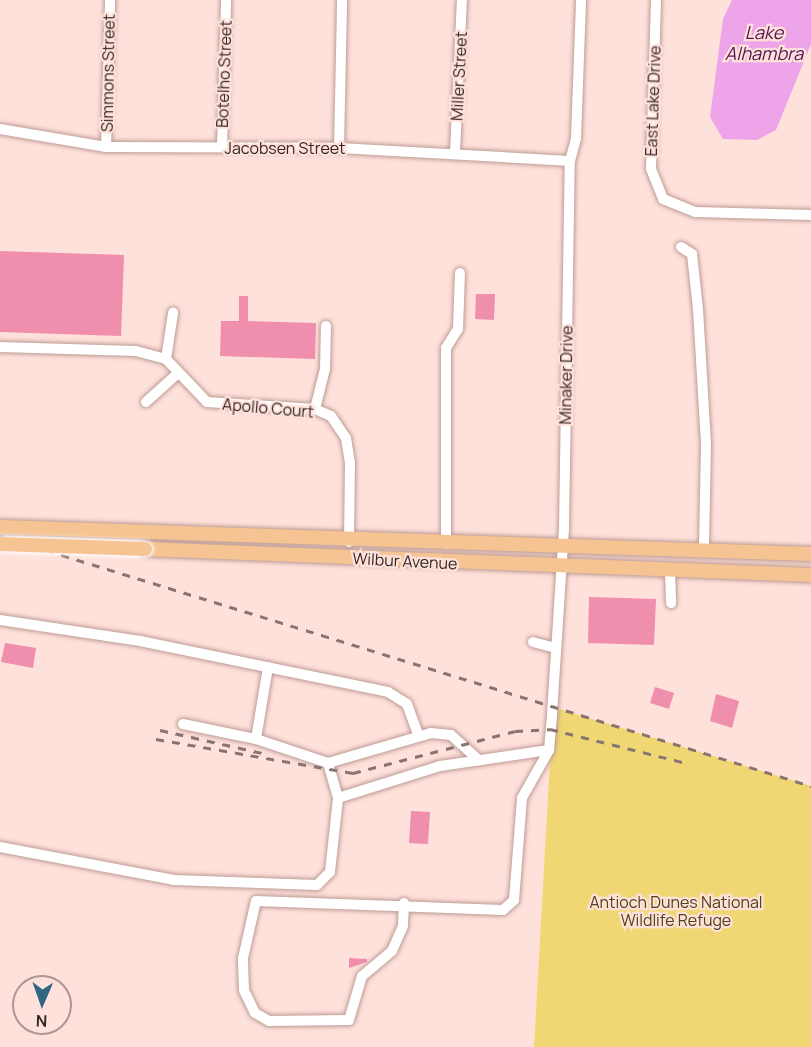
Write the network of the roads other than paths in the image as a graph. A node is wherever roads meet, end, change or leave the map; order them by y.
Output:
1 (110, 0) edge
2 (226, 0) edge
3 (342, 0) edge
4 (462, 0) edge
5 (581, 0) edge
6 (656, 0) edge
7 (0, 129) edge
8 (106, 147) junction
9 (222, 147) junction
10 (339, 148) junction
11 (455, 152) junction
12 (570, 161) junction
13 (811, 215) edge
14 (681, 248) dead end
15 (460, 273) dead end
16 (173, 313) dead end
17 (326, 326) dead end
18 (0, 347) edge
19 (166, 359) junction
20 (177, 374) junction
21 (146, 402) dead end
22 (315, 409) junction
23 (0, 527) edge
24 (349, 542) junction
25 (0, 544) edge
26 (446, 544) junction
27 (563, 546) junction
28 (704, 550) junction
29 (811, 554) edge
30 (348, 559) junction
31 (561, 568) junction
32 (670, 571) junction
33 (811, 575) edge
34 (671, 603) dead end
35 (0, 620) edge
36 (533, 642) dead end
37 (556, 648) junction
38 (268, 667) junction
39 (183, 724) dead end
40 (418, 734) junction
41 (256, 739) junction
42 (549, 750) junction
43 (479, 760) junction
44 (328, 763) junction
45 (338, 798) junction
46 (0, 848) edge
47 (404, 903) junction

1 - 8 street, Simmons Street
2 - 9 street, Botelho Street
3 - 10 street
4 - 11 street, Miller Street
5 - 12 street, Minaker Drive
6 - 13 street, East Lake Drive
7 - 8 street, Jacobsen Street
8 - 9 street, Jacobsen Street
9 - 10 street, Jacobsen Street
10 - 11 street, Jacobsen Street
11 - 12 street, Jacobsen Street
12 - 27 street, Minaker Drive
14 - 28 street
15 - 26 street
16 - 19 street
17 - 22 street
18 - 19 street
19 - 20 street, Apollo Court
20 - 21 street
20 - 22 street, Apollo Court
22 - 24 street, Apollo Court
23 - 24 main road, Wilbur Avenue
24 - 26 main road, Wilbur Avenue
24 - 30 main road
25 - 30 main road, Wilbur Avenue, bridge
26 - 27 main road, Wilbur Avenue
27 - 28 main road, Wilbur Avenue
27 - 31 street, Minaker Drive
28 - 29 main road, Wilbur Avenue
30 - 31 main road, Wilbur Avenue
31 - 32 main road, Wilbur Avenue
31 - 37 street, Minaker Drive
32 - 33 main road, Wilbur Avenue
32 - 34 street
35 - 38 street
36 - 37 street
37 - 42 street, Minaker Drive
38 - 40 street
38 - 41 street
39 - 41 street
40 - 43 street
40 - 44 street
41 - 44 street
42 - 43 street
42 - 47 street
43 - 45 street
44 - 45 street
45 - 46 street
47 - 47 street

